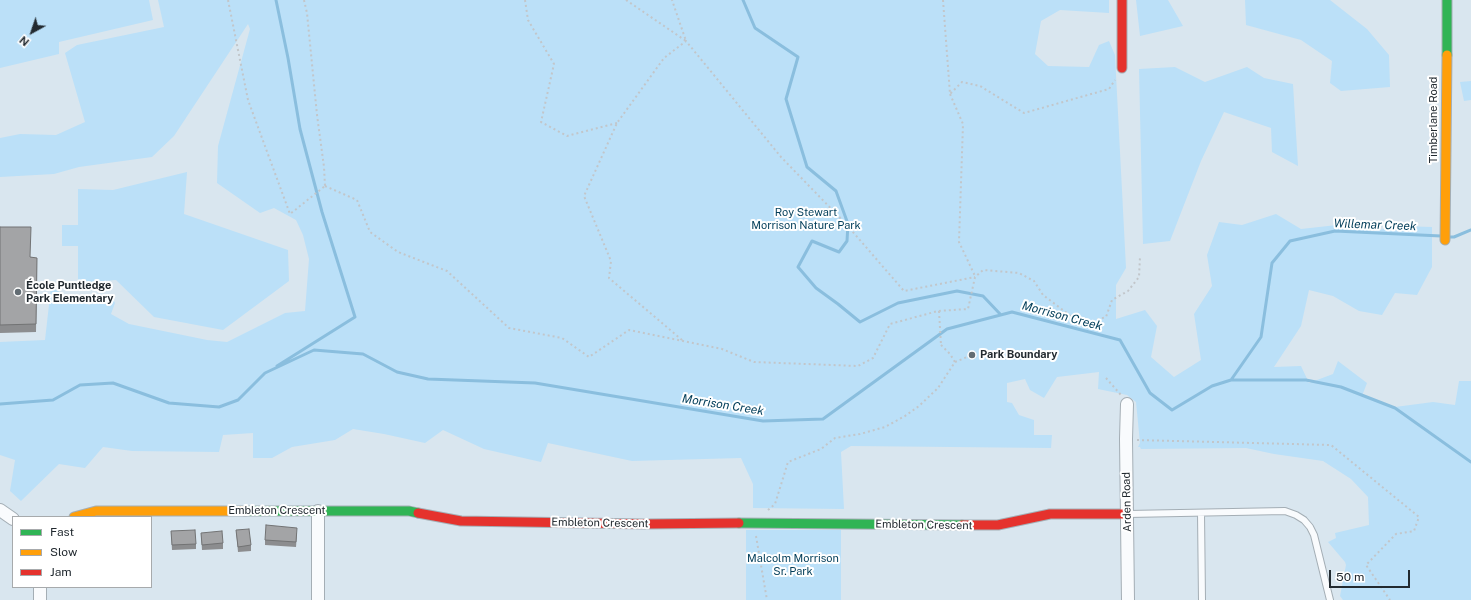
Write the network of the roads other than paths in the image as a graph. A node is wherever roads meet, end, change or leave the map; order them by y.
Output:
1 (1122, 0) edge
2 (1446, 0) edge
3 (1122, 68) road end
4 (1445, 240) dead end
5 (1127, 404) road end
6 (0, 510) edge
7 (318, 511) junction
8 (1201, 512) junction
9 (1127, 514) junction
10 (78, 516) edge
11 (12, 518) edge
12 (40, 588) edge
13 (40, 600) edge
14 (318, 600) edge
15 (1128, 600) edge
16 (1202, 600) edge
17 (1330, 600) edge

1 - 3 street
2 - 4 street, Timberlane Road
5 - 9 street, Arden Road
6 - 11 street
7 - 9 street, Embleton Crescent
7 - 10 street, Embleton Crescent
7 - 14 street
8 - 9 lane
8 - 16 lane
8 - 17 lane
9 - 15 street, Arden Road
12 - 13 street

